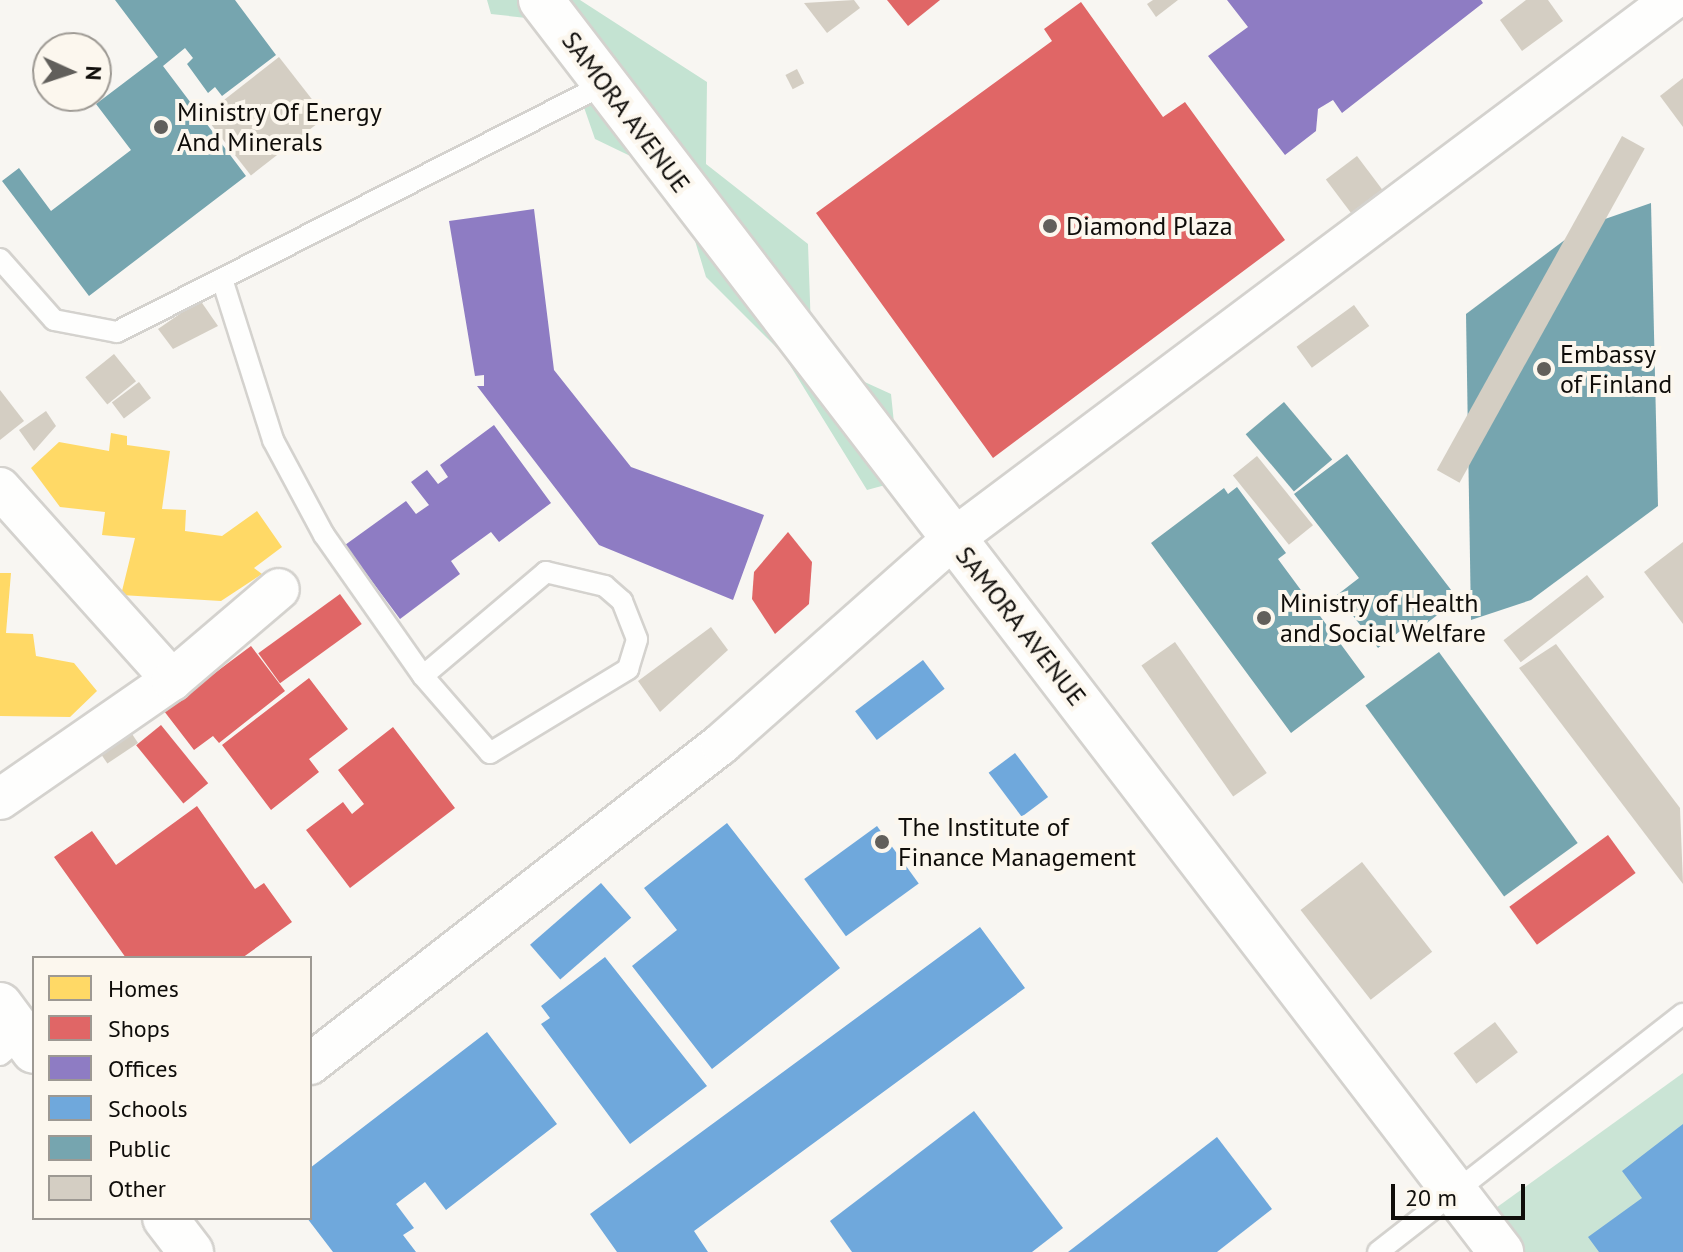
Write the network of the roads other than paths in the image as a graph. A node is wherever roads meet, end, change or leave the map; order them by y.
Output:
1 (541, 0) edge
2 (1672, 0) edge
3 (605, 84) junction
4 (0, 259) edge
5 (222, 279) junction
6 (0, 488) edge
7 (953, 539) junction
8 (279, 589) dead end
9 (423, 676) junction
10 (172, 680) junction
11 (0, 799) edge
12 (1683, 1014) edge
13 (312, 1062) edge
14 (1455, 1192) junction
15 (167, 1220) edge
16 (191, 1252) edge
17 (1378, 1252) edge
18 (1501, 1252) edge

1 - 3 street, SAMORA AVENUE
2 - 7 street
3 - 5 lane
3 - 7 street, SAMORA AVENUE
4 - 5 lane
5 - 9 lane
6 - 10 street
7 - 13 street
7 - 14 street, SAMORA AVENUE
8 - 10 street
9 - 9 lane
10 - 11 street
12 - 14 lane
14 - 17 lane
14 - 18 street, SAMORA AVENUE
15 - 16 street

